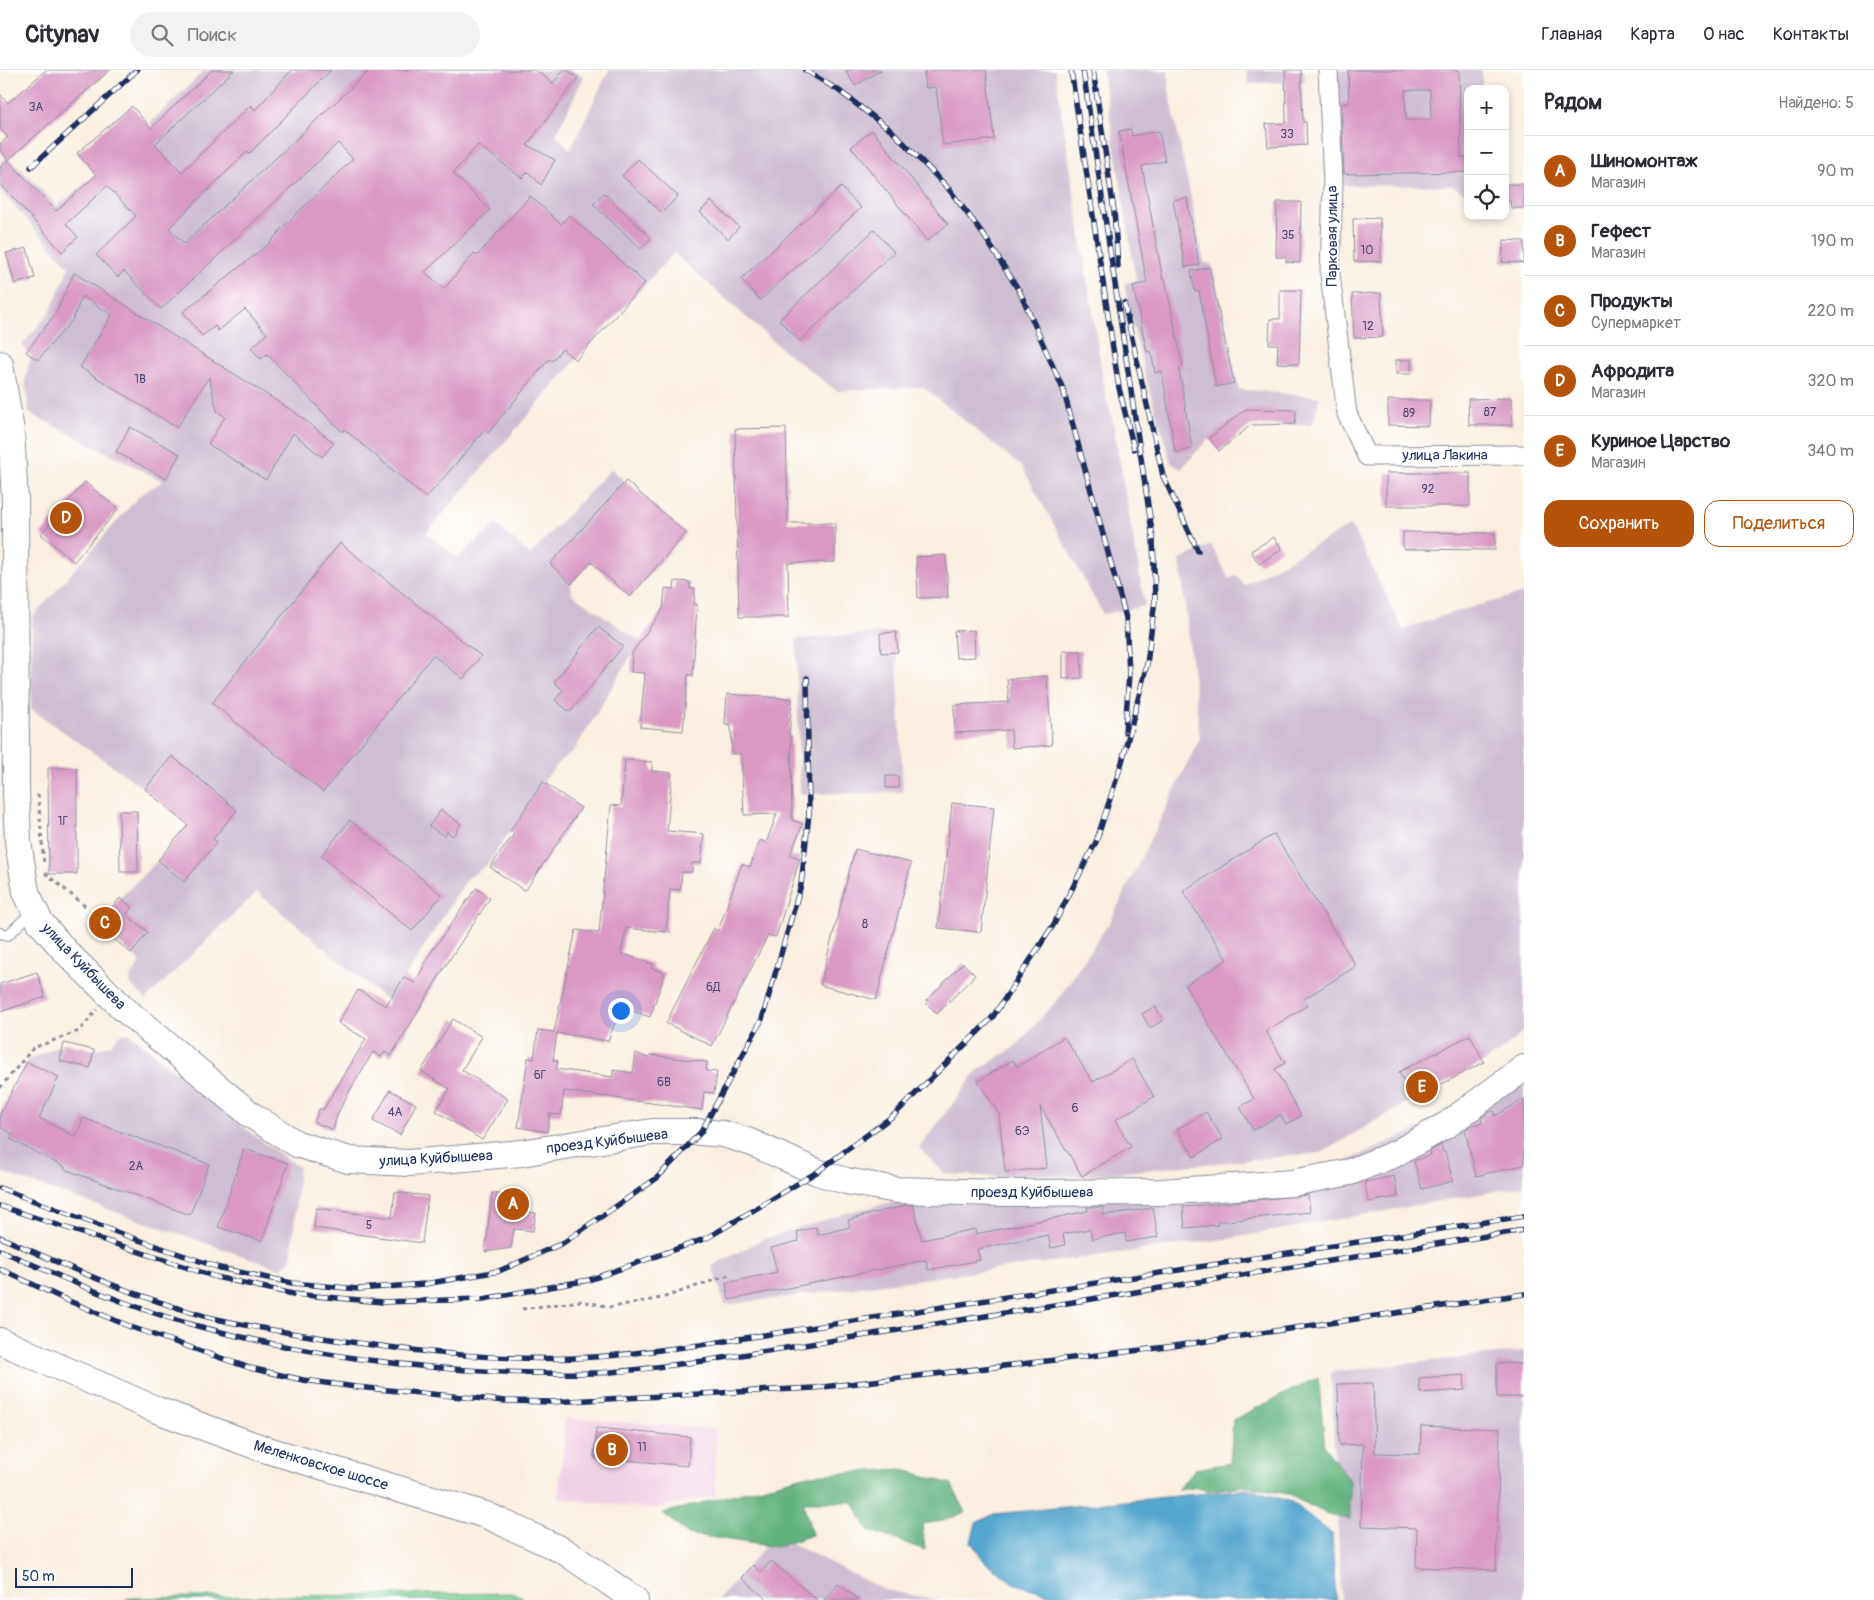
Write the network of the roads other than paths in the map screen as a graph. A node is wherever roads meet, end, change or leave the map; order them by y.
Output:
1 (1328, 70) edge
2 (0, 364) edge
3 (1524, 455) edge
4 (1367, 456) joint
5 (34, 910) junction
6 (0, 933) edge
7 (1524, 1068) edge
8 (520, 1153) joint
9 (0, 1342) edge
10 (635, 1600) edge

1 - 4 street, Парковая улица
2 - 5 street, улица Куйбышева
3 - 4 street, улица Лакина
5 - 6 lane
5 - 8 street, улица Куйбышева
7 - 8 street, проезд Куйбышева
9 - 10 street, Меленковское шоссе

